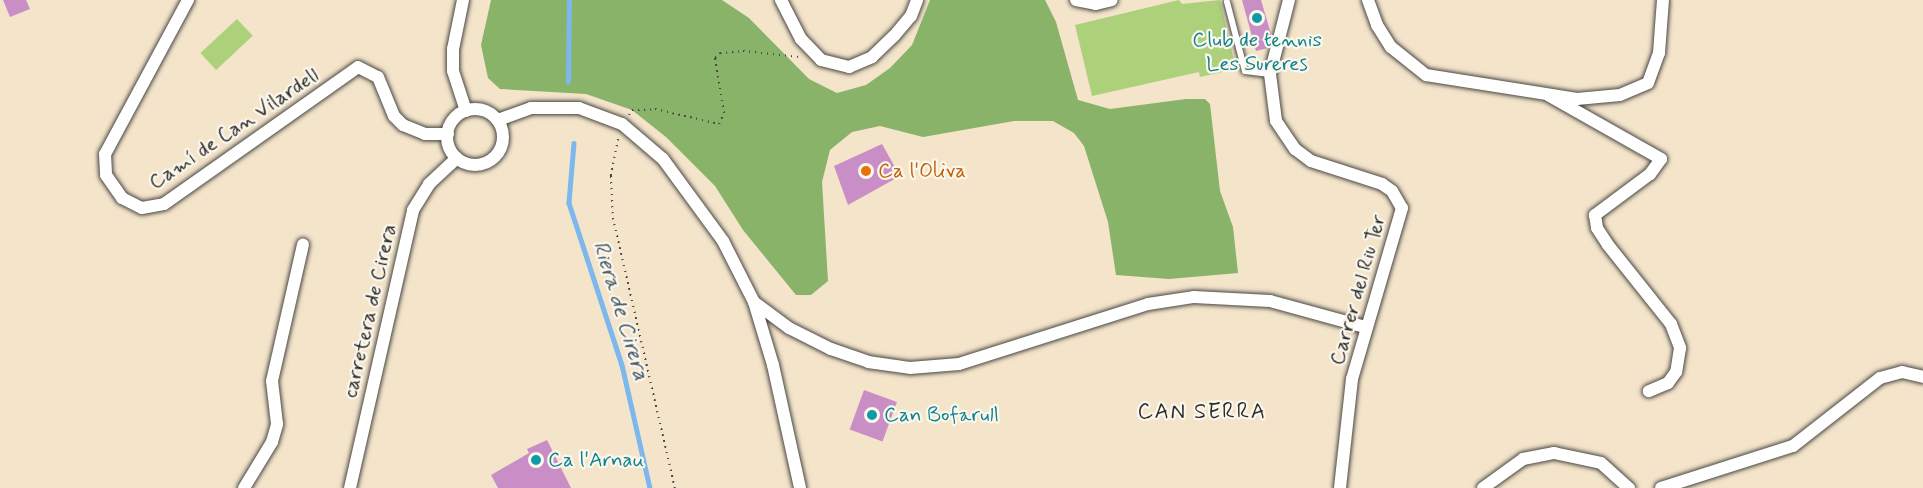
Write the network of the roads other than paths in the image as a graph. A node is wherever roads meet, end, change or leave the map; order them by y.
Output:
1 (188, 0) edge
2 (463, 0) edge
3 (782, 0) edge
4 (917, 0) edge
5 (1076, 0) edge
6 (1112, 0) edge
7 (1289, 0) edge
8 (1368, 0) edge
9 (1663, 0) edge
10 (1227, 2) dead end
11 (1270, 74) junction
12 (1548, 95) junction
13 (466, 111) junction
14 (498, 120) junction
15 (447, 134) junction
16 (457, 158) junction
17 (303, 244) dead end
18 (754, 302) junction
19 (1365, 327) junction
20 (1923, 377) edge
21 (1648, 391) dead end
22 (244, 488) edge
23 (350, 488) edge
24 (800, 488) edge
25 (1340, 488) edge
26 (1483, 488) edge
27 (1629, 488) edge
28 (1661, 488) edge

1 - 15 street, Camí de Can Vilardell
2 - 13 street
3 - 4 street
5 - 6 street
7 - 11 street, Carrer del Riu Ter
8 - 12 street
9 - 12 street
10 - 11 lane
11 - 19 street, Carrer del Riu Ter
12 - 21 street
13 - 14 street
13 - 15 street
14 - 16 street
14 - 18 street
15 - 16 street
16 - 23 street, carretera de Cirera
17 - 22 street
18 - 19 street
18 - 24 street
19 - 25 street, Carrer del Riu Ter
20 - 28 street
26 - 27 street

